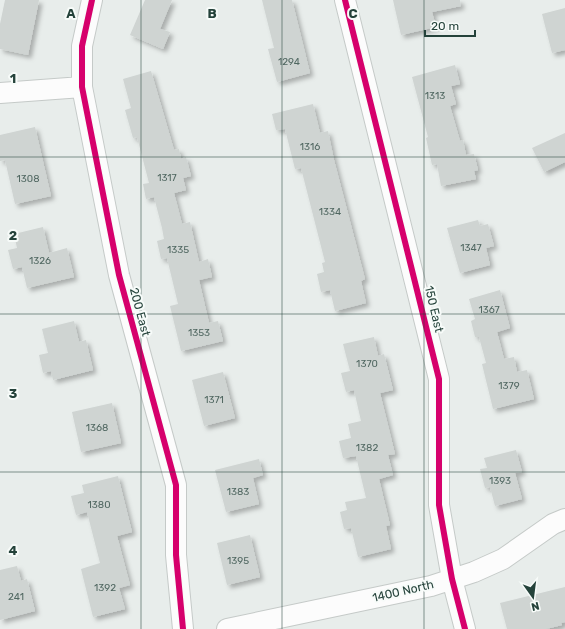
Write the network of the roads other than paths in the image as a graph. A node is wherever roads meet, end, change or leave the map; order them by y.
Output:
1 (92, 0) edge
2 (345, 0) edge
3 (82, 87) junction
4 (0, 93) edge
5 (565, 519) edge
6 (452, 579) junction
7 (183, 629) edge
8 (227, 629) edge
9 (465, 629) edge

1 - 3 street, 200 East
2 - 6 street, 150 East
3 - 4 street
3 - 7 street, 200 East
5 - 6 street, 1400 North
6 - 8 street, 1400 North
6 - 9 street, 150 East

